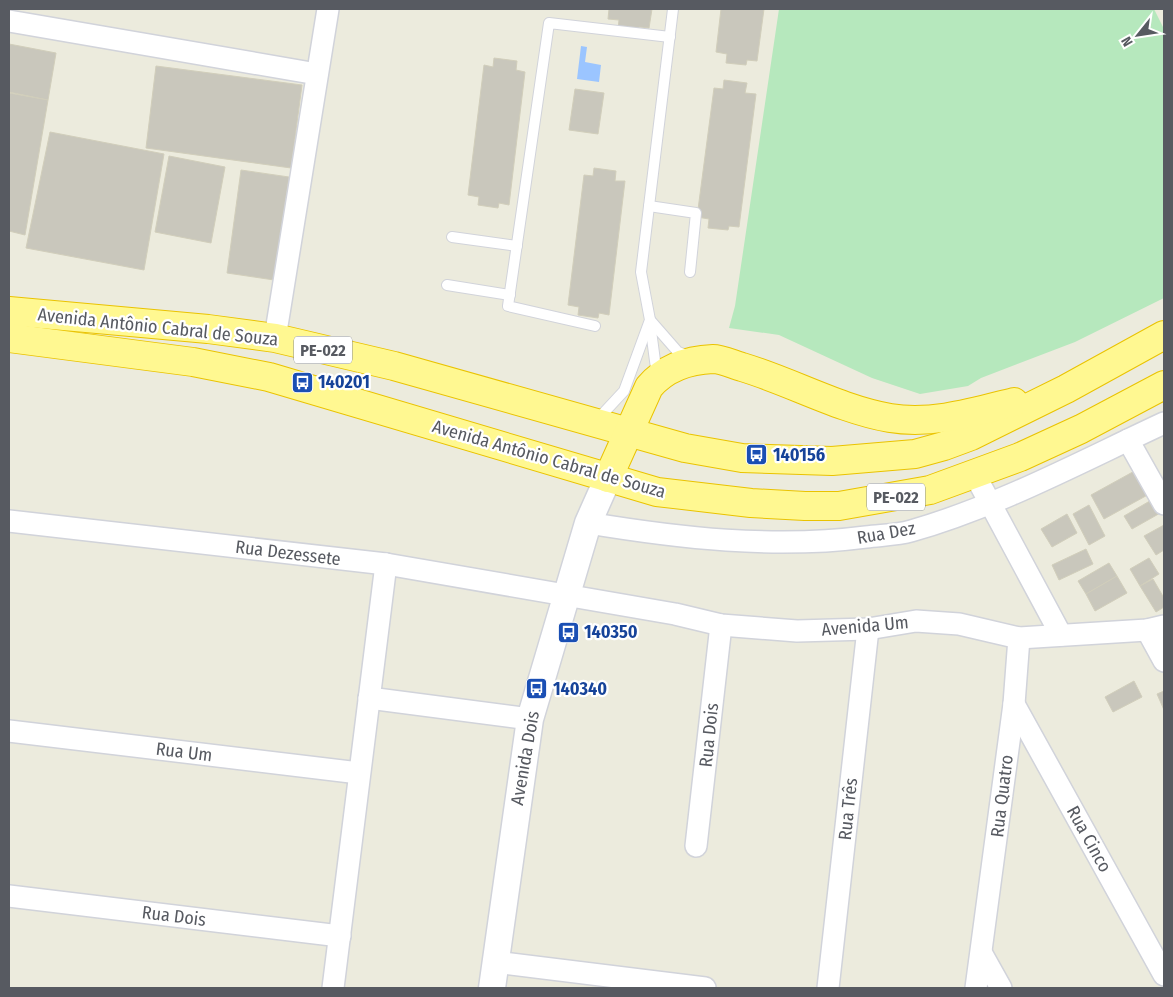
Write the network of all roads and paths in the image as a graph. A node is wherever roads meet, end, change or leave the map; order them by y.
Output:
1 (328, 9) edge
2 (673, 9) edge
3 (9, 21) edge
4 (670, 37) junction
5 (318, 74) junction
6 (649, 206) junction
7 (452, 238) dead end
8 (517, 246) junction
9 (690, 272) dead end
10 (447, 285) dead end
11 (510, 295) junction
12 (9, 311) edge
13 (650, 320) junction
14 (595, 326) dead end
15 (1164, 335) edge
16 (9, 338) edge
17 (275, 338) junction
18 (705, 361) junction
19 (657, 378) junction
20 (1163, 388) edge
21 (1066, 389) junction
22 (594, 423) junction
23 (1164, 423) edge
24 (629, 433) junction
25 (1128, 440) junction
26 (975, 475) junction
27 (608, 478) junction
28 (991, 503) junction
29 (1164, 504) edge
30 (9, 521) edge
31 (588, 523) junction
32 (386, 564) junction
33 (566, 594) junction
34 (721, 625) junction
35 (1156, 628) edge
36 (868, 629) junction
37 (1061, 635) junction
38 (1020, 638) junction
39 (1164, 661) edge
40 (369, 698) junction
41 (1014, 704) junction
42 (530, 719) junction
43 (9, 731) edge
44 (359, 773) junction
45 (696, 846) dead end
46 (9, 896) edge
47 (340, 936) junction
48 (982, 954) junction
49 (495, 962) junction
50 (1164, 975) edge
51 (333, 988) edge
52 (492, 988) edge
53 (705, 988) edge
54 (828, 988) edge
55 (976, 988) edge
56 (1001, 988) edge

1 - 5 street
2 - 4 lane
3 - 5 street
4 - 6 lane
4 - 8 lane
5 - 17 street
6 - 9 lane
6 - 13 lane
7 - 8 lane
8 - 11 lane
10 - 11 lane
11 - 14 lane
12 - 17 highway, Avenida Antônio Cabral de Souza / PE-022
13 - 18 lane
13 - 19 lane
13 - 22 lane
15 - 21 highway, Avenida Antônio Cabral de Souza / PE-022
16 - 27 highway, Avenida Antônio Cabral de Souza / PE-022
17 - 22 highway, Avenida Antônio Cabral de Souza / PE-022
18 - 19 highway
18 - 21 highway
19 - 24 highway
20 - 26 highway, Avenida Antônio Cabral de Souza / PE-022
21 - 24 highway, Avenida Antônio Cabral de Souza / PE-022
22 - 24 highway, Avenida Antônio Cabral de Souza / PE-022
23 - 25 street, Rua Dez
24 - 27 highway
25 - 28 street, Rua Dez
25 - 29 street
26 - 27 highway, Avenida Antônio Cabral de Souza / PE-022
26 - 28 street
27 - 31 street, Avenida Dois
28 - 31 street, Rua Dez
28 - 37 street
30 - 32 street, Rua Dezessete
31 - 33 street, Avenida Dois
32 - 33 street, Rua Dezessete
32 - 40 street
33 - 34 street, Avenida Um
33 - 42 street, Avenida Dois
34 - 36 street, Avenida Um
34 - 45 street, Rua Dois
35 - 37 street, Avenida Um
35 - 39 street
36 - 38 street, Avenida Um
36 - 54 street, Rua Três
37 - 38 street, Avenida Um
38 - 41 street, Rua Quatro
40 - 42 street
40 - 44 street
41 - 48 street, Rua Quatro
41 - 50 street, Rua Cinco
42 - 49 street, Avenida Dois
43 - 44 street, Rua Um
44 - 47 street
46 - 47 street, Rua Dois
47 - 51 street
48 - 55 street, Rua Quatro
48 - 56 street
49 - 52 street, Avenida Dois
49 - 53 street

